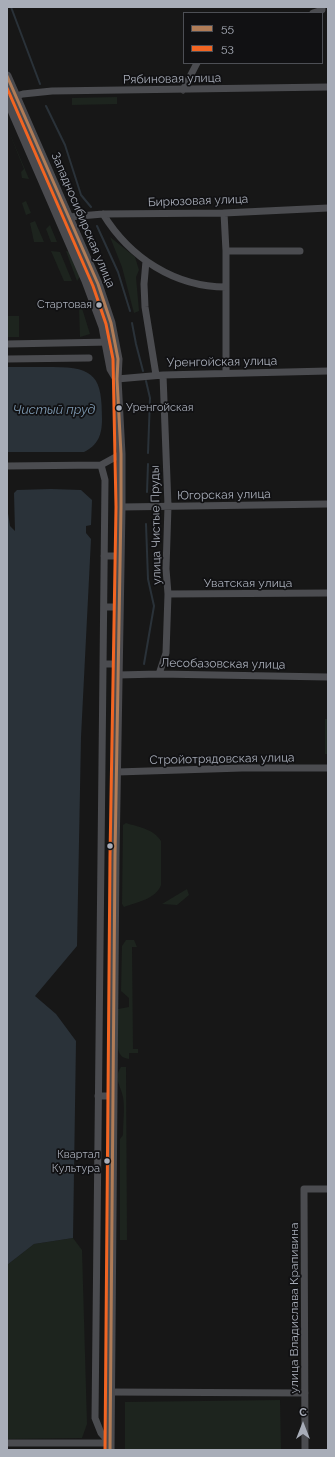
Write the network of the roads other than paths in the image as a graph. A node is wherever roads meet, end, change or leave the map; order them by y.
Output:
1 (196, 64) edge
2 (7, 76) edge
3 (328, 87) edge
4 (183, 90) junction
5 (12, 98) edge
6 (328, 208) edge
7 (224, 213) junction
8 (104, 214) junction
9 (69, 217) junction
10 (226, 251) junction
11 (300, 251) dead end
12 (146, 261) junction
13 (226, 287) junction
14 (110, 342) junction
15 (7, 344) edge
16 (7, 358) edge
17 (89, 358) dead end
18 (328, 371) edge
19 (226, 373) junction
20 (160, 375) junction
21 (117, 379) junction
22 (121, 454) junction
23 (101, 465) junction
24 (7, 466) edge
25 (328, 504) edge
26 (121, 506) junction
27 (168, 506) junction
28 (104, 556) junction
29 (120, 556) junction
30 (328, 593) edge
31 (168, 594) junction
32 (104, 607) junction
33 (119, 607) junction
34 (103, 664) junction
35 (118, 664) junction
36 (159, 674) junction
37 (118, 675) junction
38 (328, 677) edge
39 (328, 768) edge
40 (117, 772) junction
41 (102, 853) junction
42 (115, 856) junction
43 (100, 976) junction
44 (114, 976) junction
45 (98, 1096) junction
46 (112, 1096) junction
47 (328, 1189) edge
48 (110, 1392) junction
49 (305, 1393) junction
50 (7, 1443) edge
51 (110, 1447) edge
52 (305, 1450) edge

1 - 4 street
2 - 5 main road, Западносибирская улица
3 - 4 street, Рябиновая улица
4 - 5 street, Рябиновая улица
5 - 9 main road, Западносибирская улица
5 - 14 main road, Западносибирская улица
6 - 7 street, Бирюзовая улица
7 - 8 street, Бирюзовая улица
7 - 10 street
8 - 9 street, Бирюзовая улица
8 - 12 street
9 - 14 main road, Западносибирская улица
10 - 11 street
10 - 13 street
12 - 13 street
12 - 20 street, улица Чистые Пруды
13 - 19 street
14 - 15 street
14 - 21 main road, Западносибирская улица
16 - 17 street
18 - 19 street, Уренгойская улица
19 - 20 street, Уренгойская улица
20 - 21 street, Уренгойская улица
20 - 27 street, улица Чистые Пруды
21 - 22 main road, Западносибирская улица
22 - 23 street
22 - 26 main road, Западносибирская улица
23 - 24 street
23 - 28 street
25 - 27 street, Югорская улица
26 - 27 street, Югорская улица
26 - 29 main road, Западносибирская улица
27 - 31 street, улица Чистые Пруды
28 - 29 street
28 - 32 street
29 - 33 main road, Западносибирская улица
30 - 31 street, Уватская улица
31 - 36 street, улица Чистые Пруды
32 - 33 street
32 - 34 street
33 - 35 main road, Западносибирская улица
34 - 35 street
34 - 41 street
35 - 37 main road, Западносибирская улица
36 - 37 street, Лесобазовская улица
36 - 38 street, Лесобазовская улица
37 - 40 main road, Западносибирская улица
39 - 40 street, Стройотрядовская улица
40 - 42 main road, Западносибирская улица
41 - 42 street
41 - 43 street
42 - 44 main road, Западносибирская улица
43 - 44 street
43 - 45 street
44 - 46 main road, Западносибирская улица
45 - 46 street
45 - 51 street
46 - 48 main road, Западносибирская улица
47 - 49 street, улица Владислава Крапивина
48 - 49 street
48 - 51 main road, Западносибирская улица
49 - 52 street, улица Владислава Крапивина
50 - 51 street

